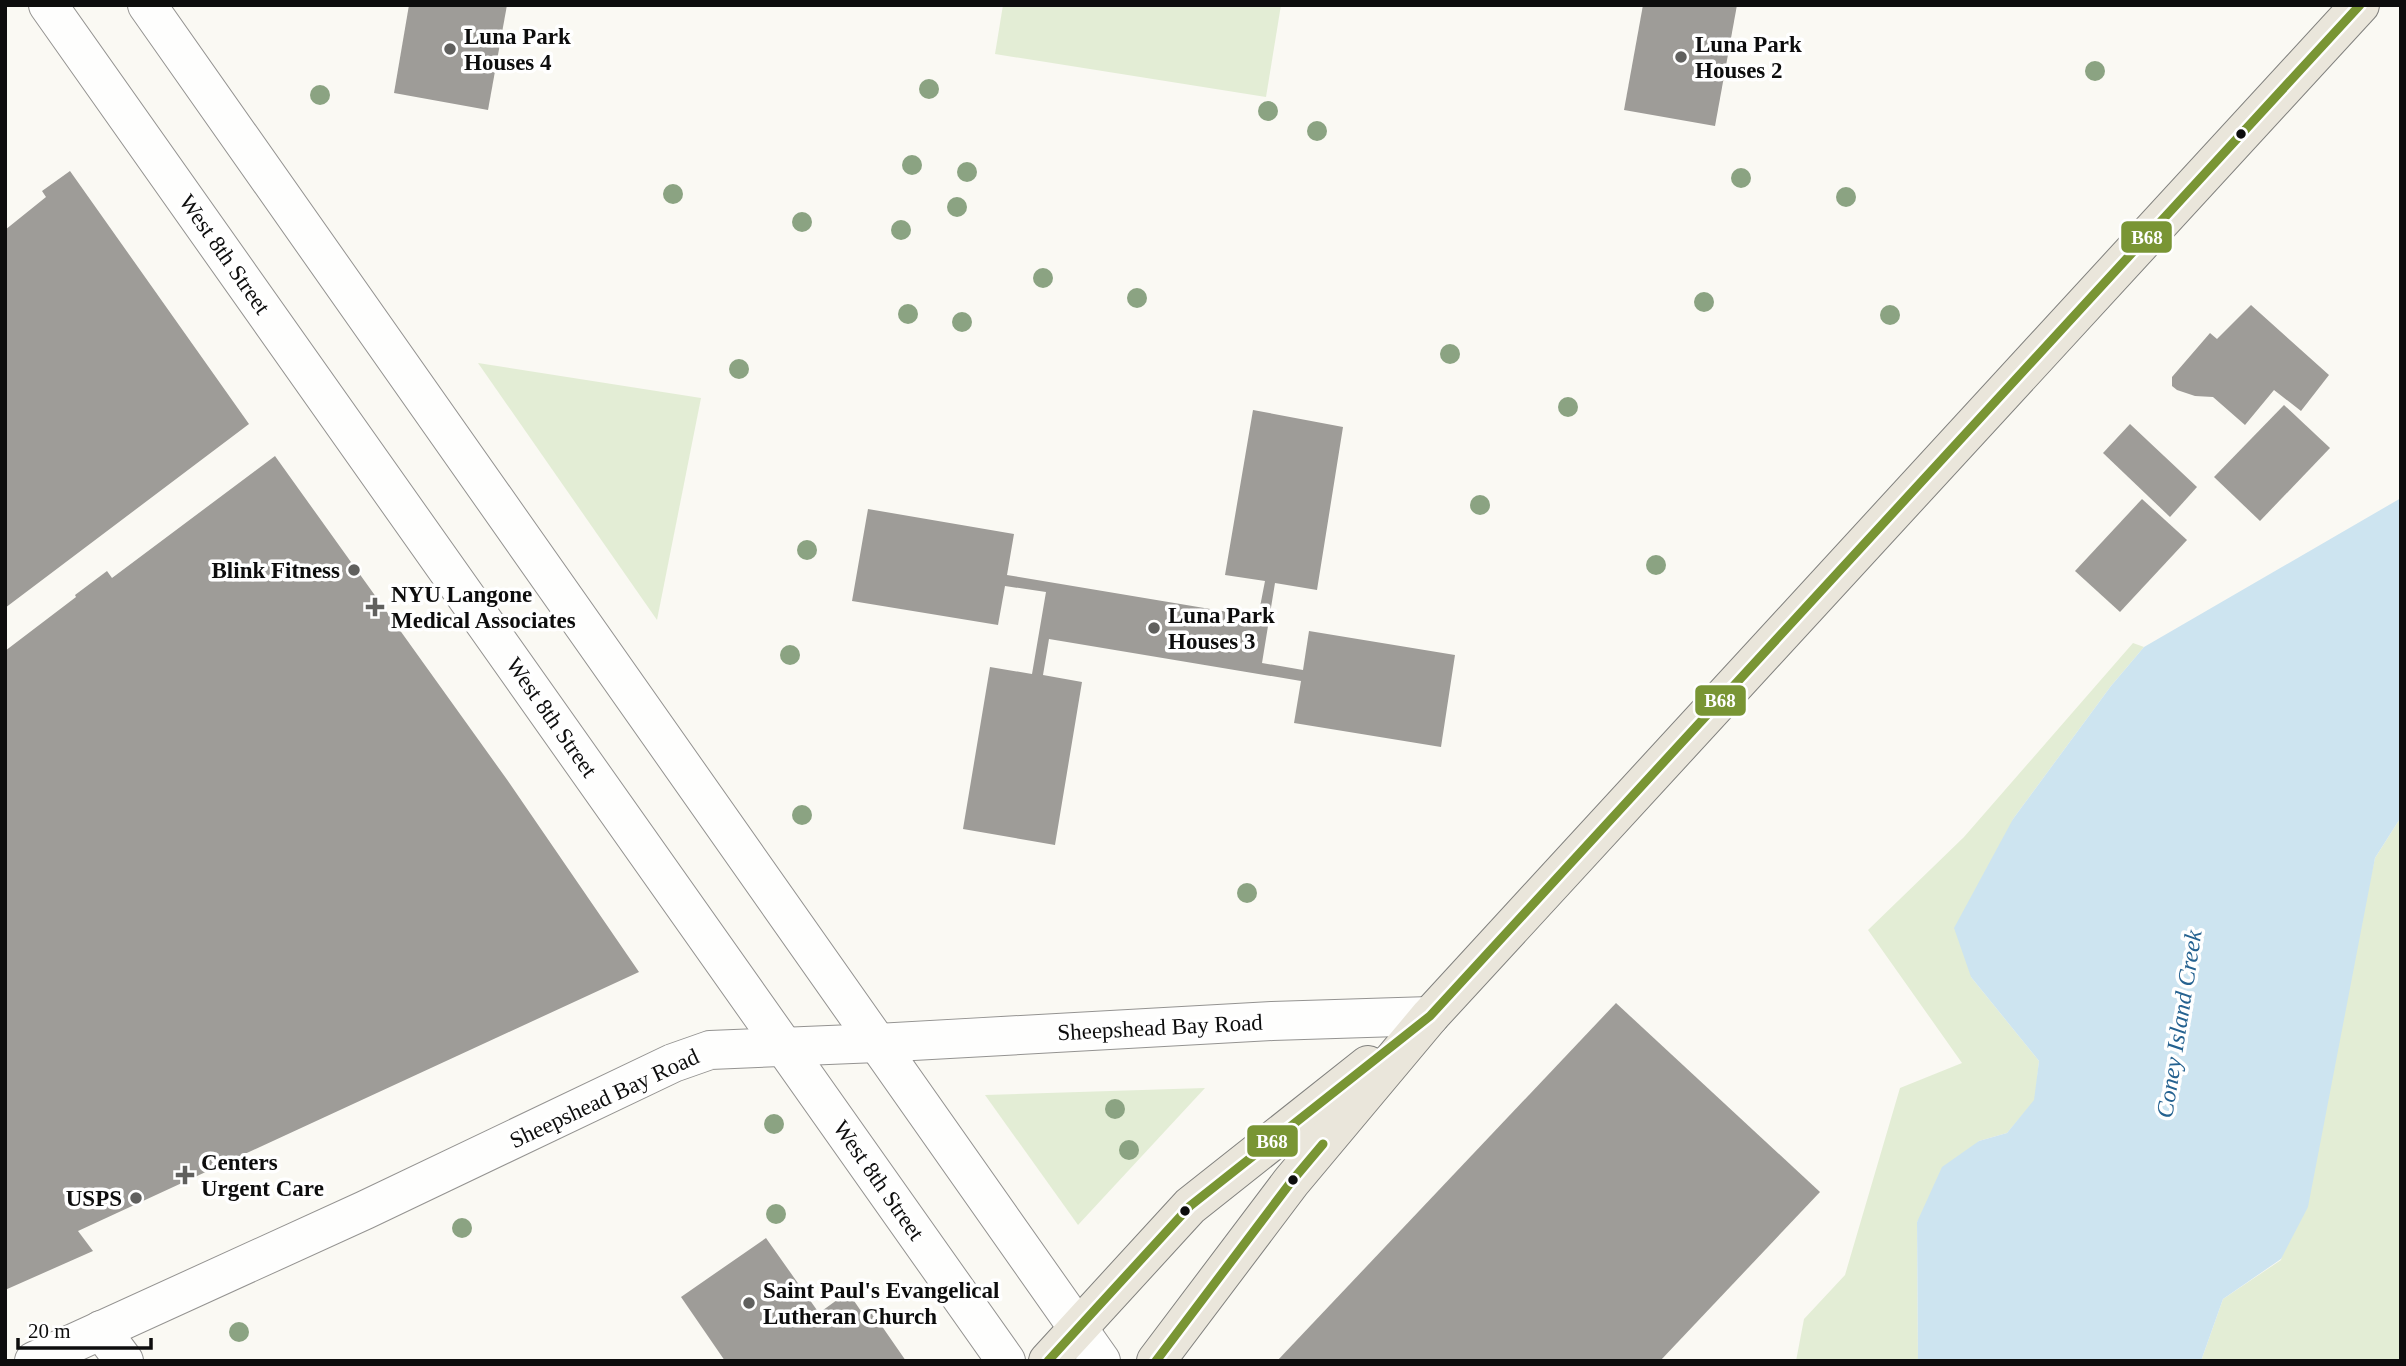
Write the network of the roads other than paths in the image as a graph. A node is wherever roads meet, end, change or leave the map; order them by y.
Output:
1 (48, 5) edge
2 (147, 5) edge
3 (2360, 5) edge
4 (1430, 1016) junction
5 (877, 1043) junction
6 (785, 1046) junction
7 (1078, 1329) junction
8 (101, 1330) junction
9 (34, 1361) edge
10 (124, 1361) edge
11 (1006, 1361) edge
12 (1048, 1361) edge
13 (1101, 1361) edge
14 (1156, 1361) edge

1 - 6 street, West 8th Street
2 - 5 street
3 - 4 main road
4 - 5 street, Sheepshead Bay Road
4 - 7 main road
4 - 14 main road
5 - 6 street, Sheepshead Bay Road
5 - 7 street
6 - 8 street, Sheepshead Bay Road
6 - 11 street, West 8th Street
7 - 12 main road
7 - 13 street
8 - 9 street, Sheepshead Bay Road
8 - 10 street

